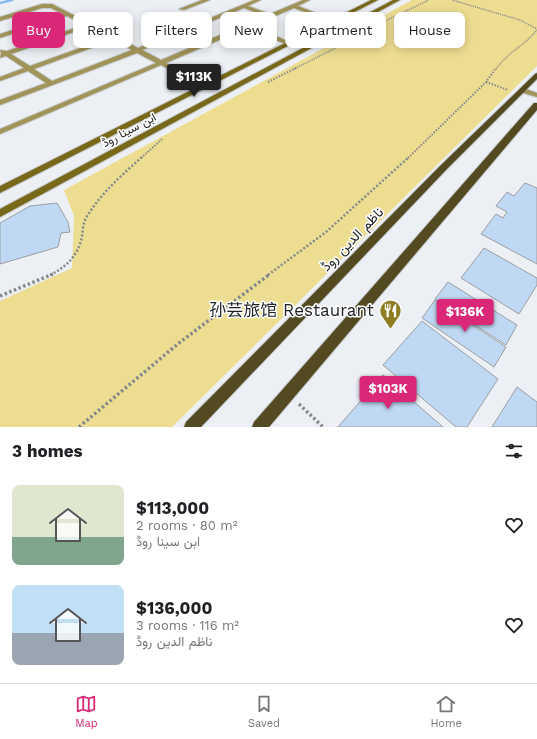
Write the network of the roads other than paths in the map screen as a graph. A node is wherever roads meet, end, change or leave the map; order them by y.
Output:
1 (207, 0) edge
2 (258, 0) edge
3 (307, 0) edge
4 (397, 0) edge
5 (371, 1) edge
6 (244, 6) junction
7 (294, 6) junction
8 (182, 9) dead end
9 (260, 12) edge
10 (310, 12) edge
11 (351, 12) edge
12 (277, 13) edge
13 (68, 14) junction
14 (73, 17) edge
15 (0, 19) edge
16 (73, 30) edge
17 (0, 36) edge
18 (220, 37) edge
19 (285, 46) edge
20 (86, 48) edge
21 (133, 48) edge
22 (138, 50) junction
23 (276, 51) junction
24 (2, 53) edge
25 (292, 56) junction
26 (162, 62) junction
27 (28, 69) junction
28 (537, 75) edge
29 (0, 79) edge
30 (51, 83) junction
31 (206, 86) junction
32 (520, 92) junction
33 (537, 95) edge
34 (0, 103) edge
35 (537, 105) edge
36 (0, 132) edge
37 (0, 190) edge
38 (0, 213) edge
39 (191, 427) edge
40 (259, 427) edge

1 - 8 street
2 - 6 street
3 - 7 street
4 - 25 main road, ابن سینا روڈ
5 - 11 main road, ابن سینا روڈ
6 - 9 street
6 - 22 street
7 - 10 street
7 - 12 street
13 - 14 street
13 - 15 street
13 - 17 street
16 - 24 street
18 - 26 street
19 - 23 main road, ابن سینا روڈ
20 - 27 street
21 - 22 street
22 - 26 street
22 - 30 street
23 - 25 main road
23 - 31 main road, ابن سینا روڈ
24 - 27 street
25 - 38 main road, ابن سینا روڈ
26 - 31 street
26 - 36 street
27 - 29 street
27 - 30 street
28 - 32 main road, ناظم الدین روڈ
30 - 34 street
31 - 37 main road, ابن سینا روڈ
32 - 33 street
32 - 39 main road, ناظم الدین روڈ
35 - 40 main road

